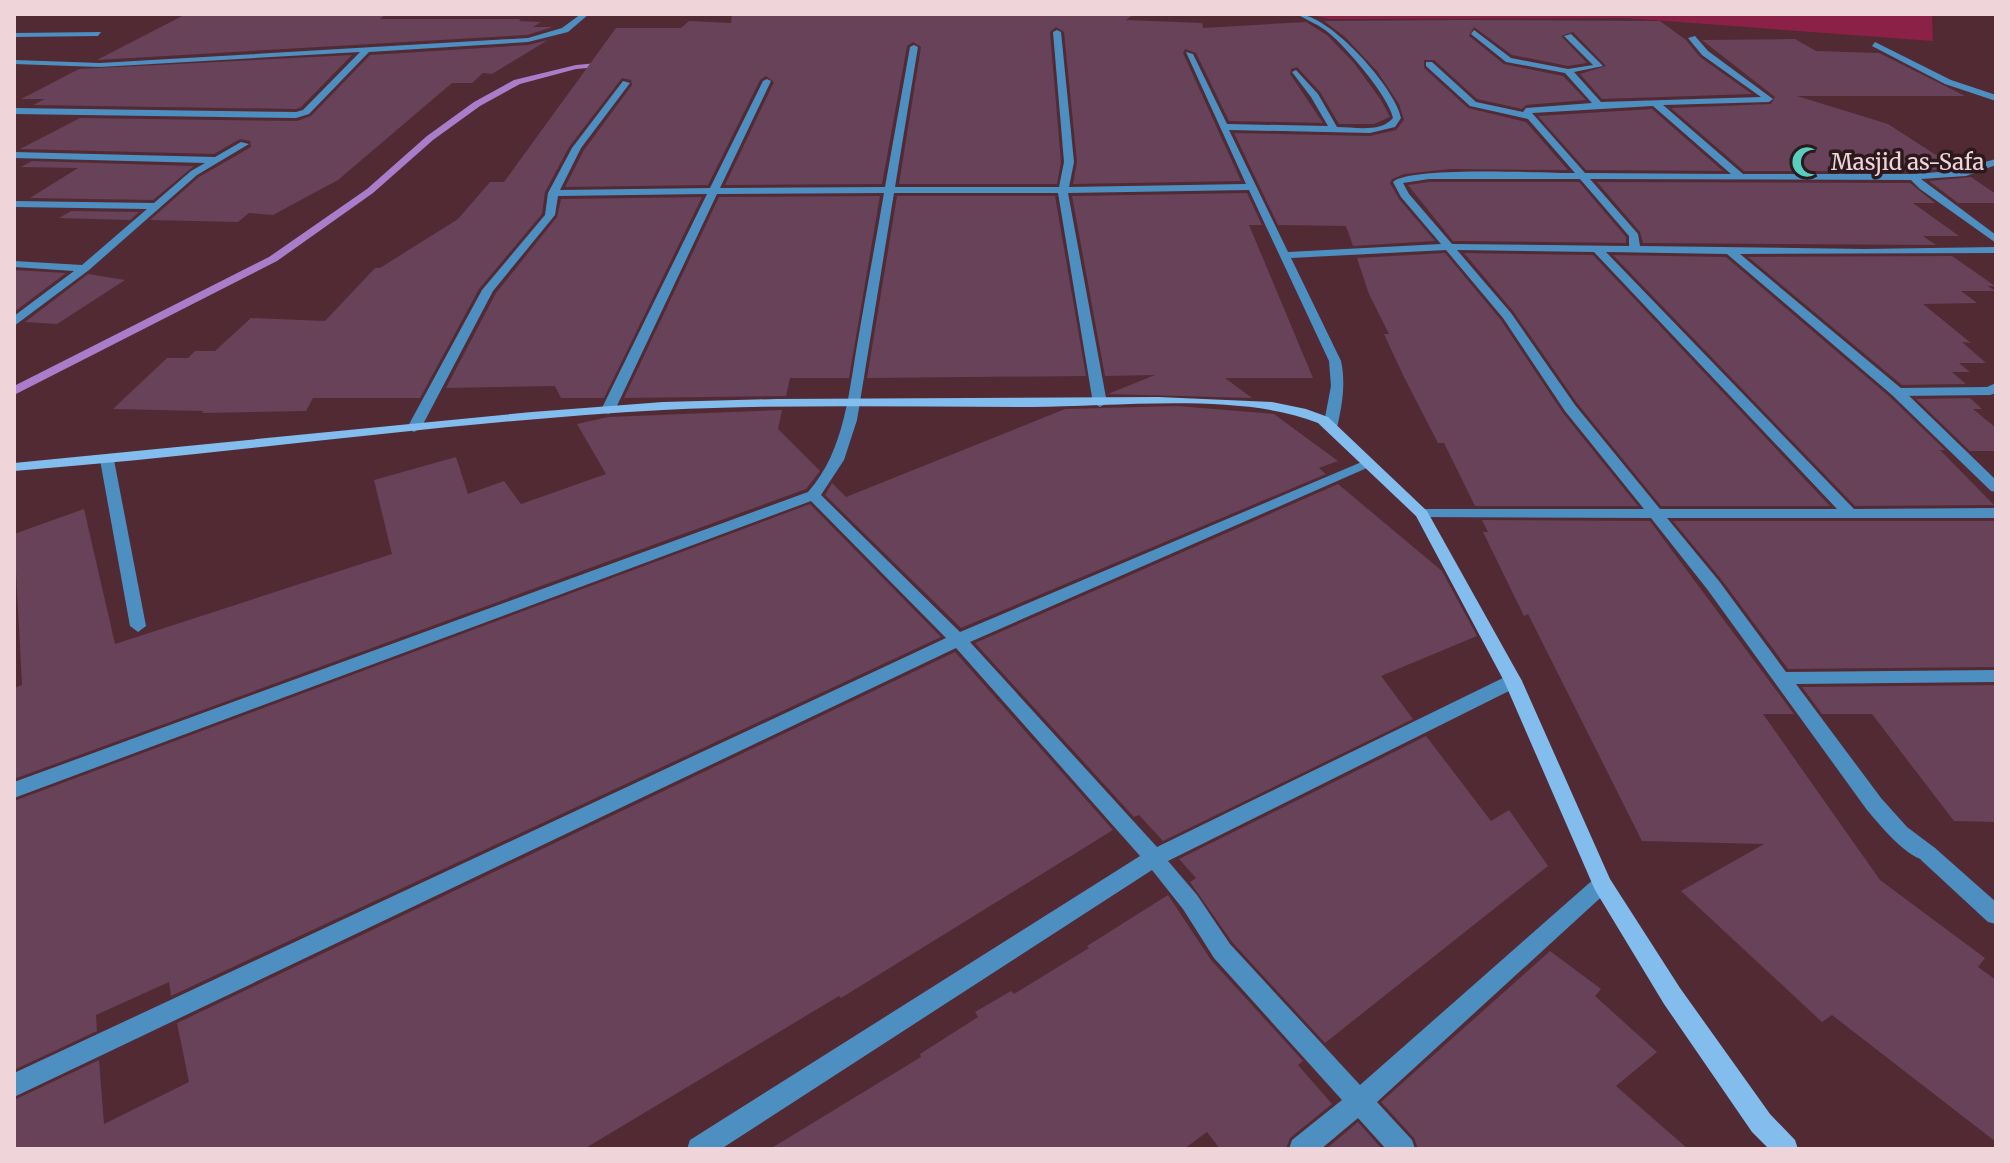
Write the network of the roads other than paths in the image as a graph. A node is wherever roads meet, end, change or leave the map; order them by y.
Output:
1 (585, 14) edge
2 (1301, 14) edge
3 (1057, 32) dead end
4 (1474, 32) dead end
5 (98, 34) dead end
6 (14, 35) edge
7 (1568, 36) dead end
8 (1692, 38) dead end
9 (1875, 44) dead end
10 (914, 47) dead end
11 (366, 50) junction
12 (1189, 54) dead end
13 (1429, 64) dead end
14 (14, 66) edge
15 (1568, 71) junction
16 (1296, 72) dead end
17 (767, 81) dead end
18 (626, 83) dead end
19 (1996, 98) edge
20 (1655, 103) junction
21 (1598, 104) junction
22 (14, 111) edge
23 (1532, 117) junction
24 (1224, 127) junction
25 (1334, 129) junction
26 (244, 144) dead end
27 (14, 155) edge
28 (215, 160) junction
29 (1996, 162) edge
30 (1914, 177) junction
31 (1583, 178) junction
32 (1742, 178) junction
33 (1254, 187) junction
34 (713, 190) junction
35 (891, 192) junction
36 (1063, 192) junction
37 (553, 193) junction
38 (14, 204) edge
39 (157, 206) junction
40 (1996, 240) edge
41 (1449, 247) junction
42 (1598, 250) junction
43 (1635, 250) junction
44 (1996, 250) edge
45 (1730, 251) junction
46 (1284, 255) junction
47 (14, 264) edge
48 (85, 268) junction
49 (14, 322) edge
50 (1996, 387) edge
51 (1897, 392) junction
52 (854, 400) junction
53 (1100, 403) junction
54 (608, 410) junction
55 (414, 428) junction
56 (1330, 428) junction
57 (107, 460) junction
58 (1369, 464) junction
59 (14, 467) edge
60 (1996, 488) edge
61 (813, 495) junction
62 (1652, 512) junction
63 (1849, 512) junction
64 (1996, 513) edge
65 (1422, 514) junction
66 (138, 626) dead end
67 (958, 640) junction
68 (1996, 676) edge
69 (1783, 678) junction
70 (1513, 681) junction
71 (14, 790) edge
72 (1154, 858) junction
73 (1602, 884) junction
74 (1996, 915) edge
75 (14, 1085) edge
76 (1360, 1101) junction
77 (699, 1149) edge
78 (1301, 1149) edge
79 (1403, 1149) edge
80 (1786, 1149) edge

1 - 11 street
2 - 25 street
3 - 36 street
4 - 15 street
5 - 6 street
7 - 15 street
8 - 20 street
9 - 19 street
10 - 35 street
11 - 14 street
11 - 22 street
12 - 24 street
13 - 23 street
15 - 21 street
16 - 25 street
17 - 34 street
18 - 37 street
20 - 21 street
20 - 32 street
21 - 23 street
23 - 31 street
24 - 25 street
24 - 33 street
26 - 28 street
27 - 28 street
28 - 39 street
29 - 30 street
30 - 32 street
30 - 40 street
31 - 32 street
31 - 41 street
31 - 43 street
33 - 36 street
33 - 46 street
34 - 35 street
34 - 37 street
34 - 54 street
35 - 36 street
35 - 52 street
36 - 53 street
37 - 55 street
38 - 39 street
39 - 48 street
41 - 42 street
41 - 46 street
41 - 62 street
42 - 43 street
42 - 63 street
43 - 45 street
44 - 45 street
45 - 51 street
46 - 56 street
47 - 48 street
48 - 49 street
50 - 51 street
51 - 60 street
52 - 53 street
52 - 54 street
52 - 61 street
53 - 56 street
54 - 55 street
55 - 57 street
56 - 58 street
57 - 59 street
57 - 66 street
58 - 65 street
58 - 67 street
61 - 67 street
61 - 71 street
62 - 63 street
62 - 65 street
62 - 69 street
63 - 64 street
65 - 70 street
67 - 72 street
67 - 75 street
68 - 69 street
69 - 74 street
70 - 72 street
70 - 73 street
72 - 76 street
72 - 77 street
73 - 76 street
73 - 80 street
76 - 78 street
76 - 79 street

